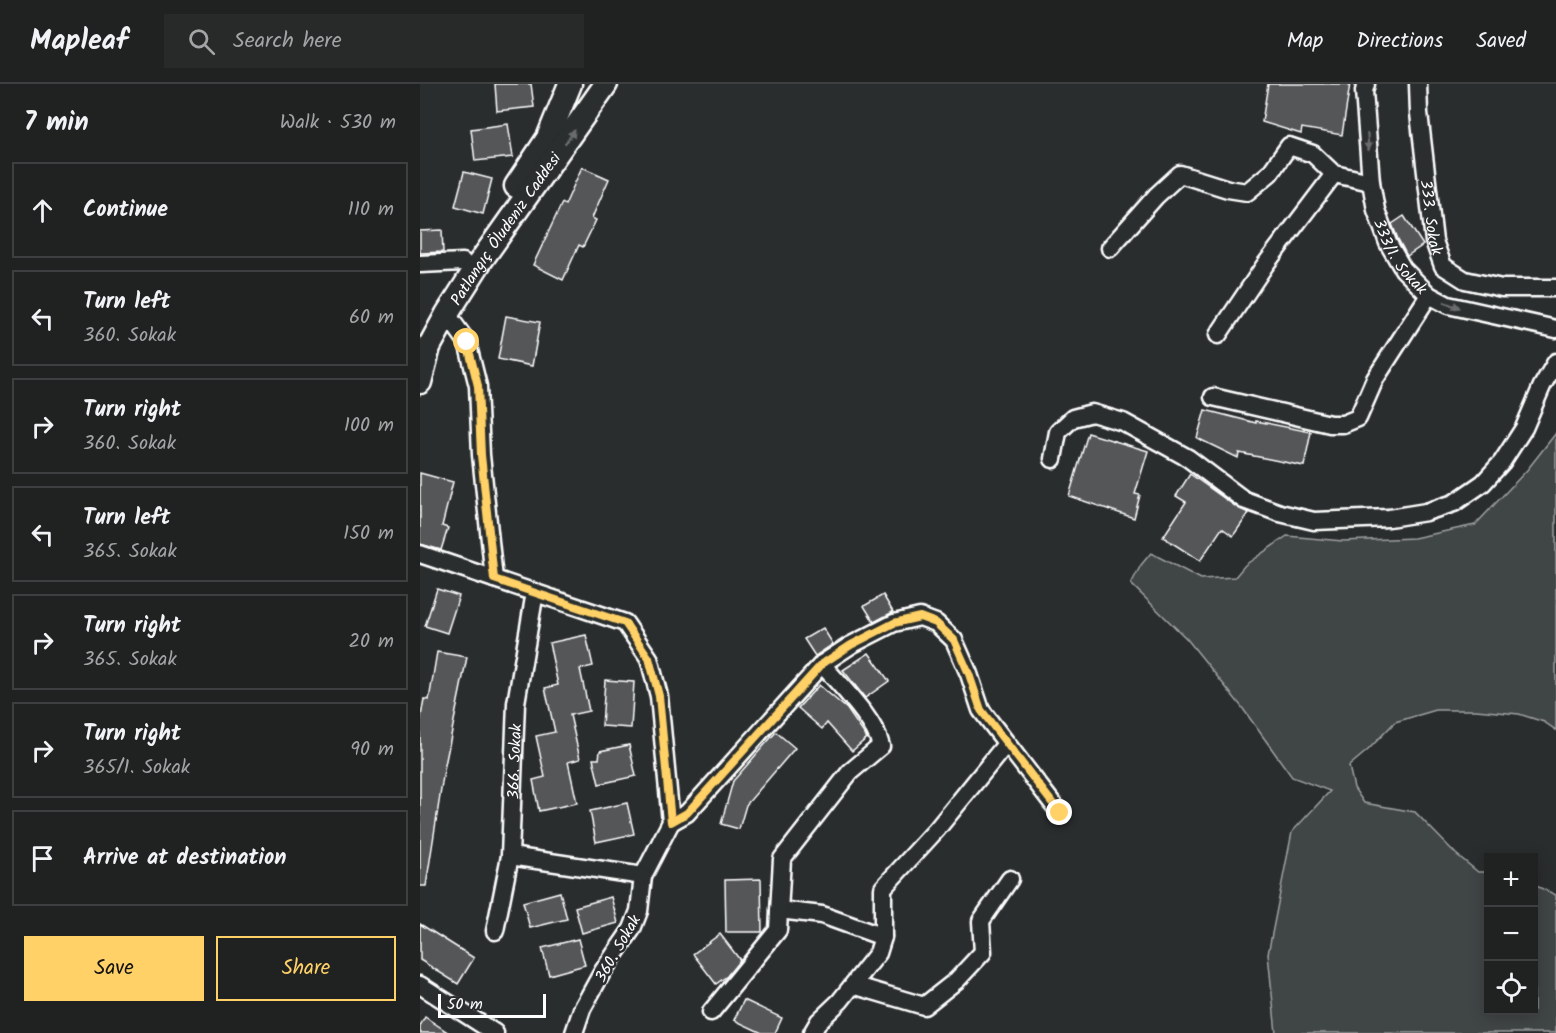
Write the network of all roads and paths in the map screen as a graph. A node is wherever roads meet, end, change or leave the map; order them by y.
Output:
1 (570, 84) edge
2 (591, 84) edge
3 (605, 84) edge
4 (1366, 84) edge
5 (1418, 84) edge
6 (1334, 174) junction
7 (1371, 182) junction
8 (1110, 248) dead end
9 (463, 262) junction
10 (420, 264) edge
11 (1556, 288) edge
12 (1429, 295) junction
13 (447, 314) junction
14 (1556, 329) edge
15 (420, 333) edge
16 (1218, 335) dead end
17 (1556, 362) edge
18 (420, 382) edge
19 (1213, 397) dead end
20 (1053, 459) dead end
21 (420, 554) edge
22 (494, 579) junction
23 (535, 592) junction
24 (822, 664) junction
25 (1006, 744) junction
26 (1060, 813) dead end
27 (671, 822) junction
28 (510, 856) junction
29 (643, 876) junction
30 (1010, 879) dead end
31 (779, 910) junction
32 (495, 931) dead end
33 (883, 937) junction
34 (853, 985) junction
35 (420, 986) edge
36 (711, 1012) dead end
37 (495, 1033) edge
38 (574, 1033) edge
39 (812, 1033) edge

1 - 9 main road, Patlangıç Öludeniz Caddesi
2 - 3 main road
13 -> 3 main road, Patlangıç Öludeniz Caddesi
4 -> 7 street, 333/1. Sokak
5 - 11 street, 333. Sokak
6 - 7 street
6 - 8 street
6 - 16 street
7 - 12 street, 333/1. Sokak
9 - 10 street
9 - 15 main road, Patlangıç Öludeniz Caddesi
12 -> 14 street, 333/1. Sokak
12 - 19 street
13 - 18 main road, Patlangıç Öludeniz Caddesi
13 - 22 street
17 - 20 street
21 - 22 street
22 - 23 street
23 - 27 street
23 - 28 street, 366. Sokak
24 - 25 street
24 - 27 street
24 - 31 street
25 - 26 street
25 - 33 street
27 - 29 street, 360. Sokak
28 - 29 street
28 - 32 street, 366. Sokak
29 - 38 street, 360. Sokak
30 - 34 street
31 - 33 street
31 - 36 street
33 - 34 street
34 - 39 street
35 - 37 street

